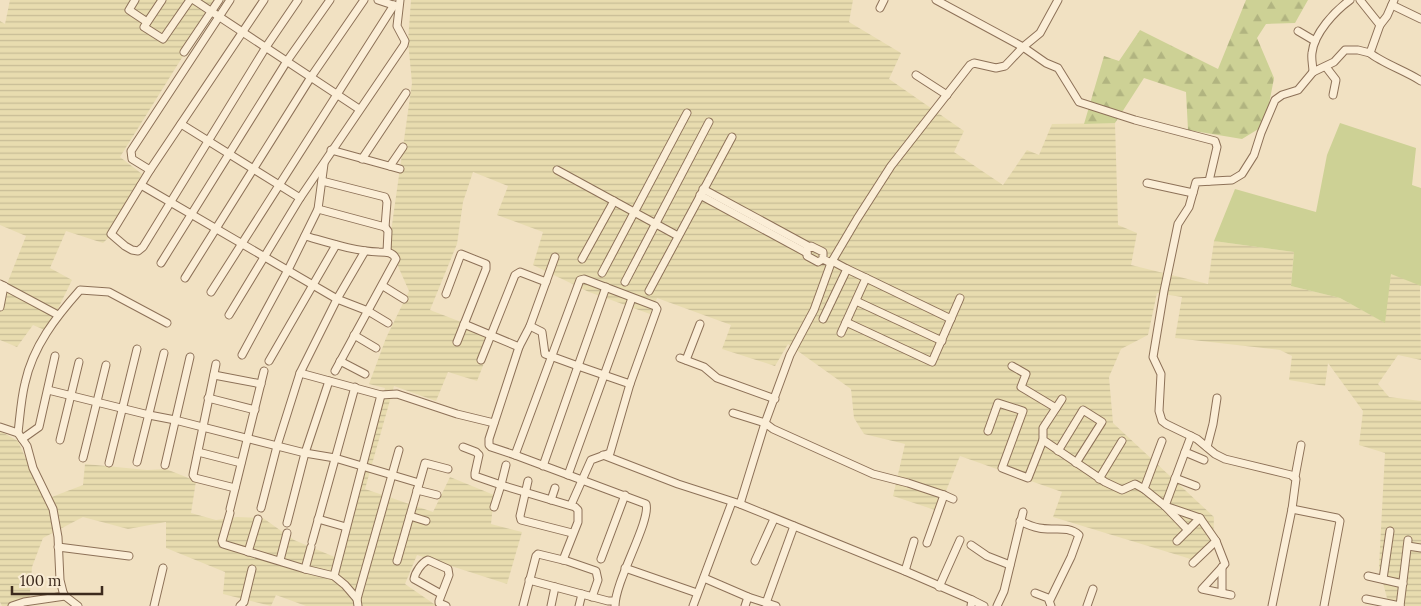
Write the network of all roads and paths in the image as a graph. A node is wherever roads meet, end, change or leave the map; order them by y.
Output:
1 (135, 0) edge
2 (162, 0) edge
3 (190, 0) edge
4 (194, 0) edge
5 (218, 0) edge
6 (230, 0) edge
7 (264, 0) edge
8 (298, 0) edge
9 (330, 0) edge
10 (364, 0) edge
11 (378, 0) edge
12 (884, 0) edge
13 (936, 0) edge
14 (1058, 0) edge
15 (1350, 0) edge
16 (1360, 0) edge
17 (1393, 3) edge
18 (398, 4) edge
19 (880, 8) dead end
20 (211, 11) junction
21 (219, 16) junction
22 (1421, 19) edge
23 (147, 22) junction
24 (1380, 25) junction
25 (1298, 31) dead end
26 (242, 32) junction
27 (1315, 41) junction
28 (266, 47) junction
29 (1023, 47) junction
30 (184, 52) dead end
31 (1370, 52) junction
32 (287, 61) junction
33 (1326, 67) junction
34 (1313, 72) junction
35 (916, 76) dead end
36 (311, 77) junction
37 (1421, 81) edge
38 (406, 93) dead end
39 (336, 94) junction
40 (947, 95) junction
41 (1333, 95) dead end
42 (359, 109) junction
43 (687, 113) dead end
44 (709, 122) dead end
45 (181, 124) junction
46 (732, 137) dead end
47 (208, 141) junction
48 (403, 147) dead end
49 (331, 150) junction
50 (229, 154) junction
51 (362, 159) junction
52 (325, 160) junction
53 (390, 166) junction
54 (253, 169) junction
55 (400, 169) dead end
56 (150, 170) junction
57 (557, 170) dead end
58 (322, 181) junction
59 (1209, 181) junction
60 (1147, 183) dead end
61 (141, 185) junction
62 (278, 185) junction
63 (702, 192) junction
64 (1193, 193) junction
65 (300, 198) junction
66 (614, 201) junction
67 (170, 202) junction
68 (318, 208) junction
69 (634, 212) junction
70 (191, 214) junction
71 (655, 224) junction
72 (386, 227) junction
73 (216, 229) junction
74 (305, 236) junction
75 (678, 236) junction
76 (241, 243) junction
77 (336, 245) junction
78 (808, 250) junction
79 (365, 252) junction
80 (387, 252) junction
81 (264, 256) junction
82 (555, 258) dead end
83 (582, 259) dead end
84 (823, 259) junction
85 (831, 262) junction
86 (161, 263) dead end
87 (847, 269) junction
88 (288, 270) junction
89 (602, 273) dead end
90 (185, 278) dead end
91 (866, 278) junction
92 (546, 282) junction
93 (624, 282) dead end
94 (2, 285) edge
95 (313, 285) junction
96 (383, 286) junction
97 (606, 287) junction
98 (649, 291) dead end
99 (211, 292) dead end
100 (446, 294) dead end
101 (632, 298) junction
102 (960, 298) dead end
103 (338, 299) junction
104 (404, 299) dead end
105 (856, 301) junction
106 (0, 307) edge
107 (368, 311) junction
108 (229, 315) dead end
109 (58, 316) junction
110 (823, 319) dead end
111 (951, 319) junction
112 (846, 322) junction
113 (167, 323) dead end
114 (388, 323) dead end
115 (464, 324) junction
116 (700, 324) dead end
117 (530, 326) junction
118 (840, 333) dead end
119 (354, 334) junction
120 (492, 335) junction
121 (457, 342) dead end
122 (942, 342) junction
123 (519, 347) junction
124 (376, 348) dead end
125 (137, 349) dead end
126 (164, 353) dead end
127 (242, 355) dead end
128 (55, 356) dead end
129 (551, 356) junction
130 (190, 357) dead end
131 (482, 360) dead end
132 (269, 361) dead end
133 (340, 361) junction
134 (79, 362) dead end
135 (216, 364) dead end
136 (106, 365) dead end
137 (578, 366) junction
138 (1012, 366) dead end
139 (264, 371) dead end
140 (335, 371) dead end
141 (300, 373) junction
142 (365, 374) dead end
143 (214, 375) junction
144 (604, 376) junction
145 (329, 380) junction
146 (261, 384) junction
147 (630, 384) junction
148 (355, 387) junction
149 (48, 390) junction
150 (381, 395) junction
151 (71, 396) junction
152 (208, 398) junction
153 (1216, 398) dead end
154 (1062, 399) dead end
155 (775, 400) junction
156 (97, 402) junction
157 (1056, 408) junction
158 (123, 409) junction
159 (255, 410) junction
160 (733, 413) dead end
161 (149, 415) junction
162 (175, 420) junction
163 (494, 423) junction
164 (765, 423) junction
165 (0, 427) edge
166 (202, 428) junction
167 (988, 431) dead end
168 (20, 436) junction
169 (1192, 436) junction
170 (247, 439) junction
171 (60, 440) dead end
172 (1043, 440) junction
173 (1122, 441) dead end
174 (1162, 441) dead end
175 (277, 446) junction
176 (1301, 446) dead end
177 (463, 447) dead end
178 (1207, 447) junction
179 (399, 450) dead end
180 (1058, 450) junction
181 (198, 452) junction
182 (1185, 452) junction
183 (305, 453) junction
184 (515, 455) junction
185 (603, 455) junction
186 (83, 458) dead end
187 (335, 458) junction
188 (1204, 460) dead end
189 (137, 462) dead end
190 (109, 463) dead end
191 (242, 463) junction
192 (1076, 463) junction
193 (165, 465) dead end
194 (506, 465) dead end
195 (543, 466) junction
196 (363, 467) junction
197 (448, 470) dead end
198 (391, 475) junction
199 (568, 475) junction
200 (1295, 477) junction
201 (1099, 478) junction
202 (1175, 478) junction
203 (583, 480) junction
204 (528, 481) dead end
205 (501, 485) junction
206 (418, 486) junction
207 (1196, 486) dead end
208 (235, 488) junction
209 (555, 488) dead end
210 (1144, 489) junction
211 (524, 493) junction
212 (437, 495) dead end
213 (625, 495) junction
214 (944, 495) junction
215 (953, 498) dead end
216 (551, 500) junction
217 (732, 502) junction
218 (740, 504) junction
219 (570, 505) junction
220 (1165, 506) junction
221 (494, 507) dead end
222 (261, 508) dead end
223 (1292, 509) junction
224 (1023, 512) dead end
225 (410, 516) junction
226 (774, 518) junction
227 (1200, 518) junction
228 (258, 519) dead end
229 (318, 519) junction
230 (426, 521) dead end
231 (1020, 521) junction
232 (287, 523) dead end
233 (794, 526) junction
234 (346, 527) junction
235 (1188, 530) junction
236 (1390, 531) dead end
237 (287, 533) dead end
238 (572, 533) junction
239 (960, 540) dead end
240 (1177, 540) dead end
241 (914, 541) dead end
242 (1216, 541) junction
243 (927, 543) dead end
244 (971, 545) dead end
245 (58, 547) junction
246 (1421, 548) edge
247 (248, 552) junction
248 (129, 556) dead end
249 (601, 559) dead end
250 (280, 560) junction
251 (563, 560) junction
252 (755, 561) dead end
253 (397, 562) dead end
254 (1193, 563) dead end
255 (1010, 565) junction
256 (1222, 567) junction
257 (163, 568) dead end
258 (625, 568) junction
259 (252, 569) dead end
260 (306, 569) junction
261 (905, 571) junction
262 (334, 576) junction
263 (1368, 576) dead end
264 (704, 578) junction
265 (1383, 579) junction
266 (529, 580) junction
267 (1403, 584) junction
268 (555, 587) junction
269 (939, 587) junction
270 (1093, 589) dead end
271 (697, 593) junction
272 (1036, 593) dead end
273 (1222, 593) junction
274 (441, 594) junction
275 (582, 594) junction
276 (1231, 595) dead end
277 (65, 596) junction
278 (748, 596) junction
279 (592, 597) junction
280 (1366, 599) dead end
281 (357, 603) edge
282 (766, 603) junction
283 (971, 603) edge
284 (1050, 603) edge
285 (24, 604) edge
286 (611, 604) edge
287 (12, 606) edge
288 (77, 606) edge
289 (154, 606) edge
290 (240, 606) edge
291 (446, 606) edge
292 (523, 606) edge
293 (551, 606) edge
294 (579, 606) edge
295 (693, 606) edge
296 (745, 606) edge
297 (776, 606) edge
298 (984, 606) edge
299 (997, 606) edge
300 (1087, 606) edge
301 (1272, 606) edge
302 (1324, 606) edge
303 (1400, 606) edge

1 - 23 street
2 - 23 street
3 - 23 street
4 - 20 street
5 - 20 street
6 - 21 street
7 - 26 street
8 - 28 street
9 - 32 street
10 - 36 street
11 - 18 street
12 - 19 street
13 - 29 street
14 - 29 street
15 - 27 street
16 - 24 street
17 - 22 street
17 - 24 street
18 - 39 street
18 - 42 street
20 - 21 street
20 - 30 street
21 - 26 street
21 - 56 street
24 - 31 street
25 - 27 street
26 - 28 street
26 - 45 street
27 - 34 street
28 - 32 street
28 - 47 street
29 - 40 street
29 - 59 street
31 - 33 street
31 - 37 street
32 - 36 street
32 - 50 street
33 - 34 street
33 - 41 street
34 - 59 street
35 - 40 street
36 - 39 street
36 - 54 street
38 - 51 street
39 - 42 street
39 - 62 street
40 - 85 street
42 - 49 street
43 - 69 street
44 - 71 street
45 - 47 street
45 - 56 street
46 - 63 street
47 - 50 street
47 - 67 street
48 - 53 street
49 - 51 street
49 - 52 street
50 - 54 street
50 - 70 street
51 - 53 street
52 - 58 street
52 - 65 street
53 - 55 street
54 - 62 street
54 - 73 street
56 - 61 street
57 - 66 street
58 - 68 street
58 - 72 street
59 - 64 street
60 - 64 street
61 - 67 street
61 - 67 street
62 - 65 street
62 - 76 street
63 - 75 street
63 - 78 street
64 - 169 street
65 - 81 street
66 - 69 street
66 - 83 street
67 - 70 street
68 - 72 street
68 - 74 street
69 - 71 street
69 - 89 street
70 - 73 street
70 - 86 street
71 - 75 street
71 - 93 street
72 - 80 street
73 - 76 street
73 - 90 street
74 - 77 street
74 - 88 street
75 - 98 street
76 - 81 street
76 - 99 street
77 - 79 street
77 - 95 street
78 - 84 street
78 - 84 street
79 - 80 street
79 - 103 street
80 - 96 street
81 - 88 street
81 - 108 street
82 - 92 street
84 - 85 street
85 - 87 street
85 - 155 street
87 - 91 street
87 - 110 street
88 - 95 street
88 - 127 street
91 - 105 street
91 - 111 street
92 - 117 street
92 - 120 street
94 - 106 street
94 - 109 street
95 - 103 street
95 - 132 street
96 - 104 street
96 - 107 street
97 - 101 street
97 - 129 street
97 - 137 street
100 - 115 street
101 - 144 street
101 - 147 street
102 - 111 street
103 - 107 street
103 - 141 street
105 - 112 street
105 - 122 street
107 - 114 street
107 - 119 street
109 - 113 street
109 - 168 street
111 - 122 street
112 - 118 street
112 - 122 street
115 - 120 street
115 - 121 street
116 - 155 street
117 - 123 street
117 - 129 street
119 - 124 street
119 - 133 street
120 - 123 street
120 - 131 street
123 - 163 street
125 - 158 street
126 - 161 street
128 - 149 street
129 - 137 street
129 - 184 street
130 - 162 street
133 - 140 street
133 - 142 street
134 - 151 street
135 - 143 street
136 - 156 street
137 - 144 street
137 - 195 street
138 - 157 street
139 - 146 street
141 - 145 street
141 - 175 street
143 - 146 street
143 - 152 street
144 - 147 street
144 - 199 street
145 - 148 street
145 - 183 street
146 - 159 street
147 - 185 street
148 - 150 street
148 - 187 street
149 - 151 street
149 - 168 street
150 - 163 street
150 - 196 street
151 - 156 street
151 - 171 street
152 - 159 street
152 - 166 street
153 - 178 street
154 - 157 street
155 - 164 street
156 - 158 street
156 - 186 street
157 - 172 street
158 - 161 street
158 - 190 street
159 - 170 street
160 - 164 street
161 - 162 street
161 - 189 street
162 - 166 street
162 - 193 street
163 - 184 street
164 - 214 street
164 - 218 street
165 - 168 street
166 - 170 street
166 - 181 street
167 - 172 street
168 - 245 street
169 - 178 street
169 - 182 street
170 - 175 street
170 - 191 street
172 - 180 street
173 - 201 street
174 - 210 street
175 - 183 street
175 - 222 street
176 - 200 street
177 - 205 street
178 - 200 street
179 - 198 street
180 - 192 street
180 - 192 street
181 - 191 street
181 - 208 street
182 - 188 street
182 - 202 street
183 - 187 street
183 - 232 street
184 - 195 street
185 - 203 street
185 - 217 street
187 - 196 street
187 - 229 street
191 - 208 street
192 - 201 street
194 - 205 street
195 - 199 street
196 - 198 street
196 - 234 street
197 - 206 street
198 - 206 street
198 - 281 street
199 - 203 street
200 - 223 street
201 - 210 street
202 - 207 street
202 - 220 street
203 - 213 street
203 - 219 street
204 - 211 street
205 - 211 street
205 - 221 street
206 - 212 street
206 - 225 street
208 - 247 street
209 - 216 street
210 - 220 street
211 - 216 street
211 - 238 street
213 - 249 street
213 - 258 street
214 - 215 street
214 - 243 street
216 - 219 street
217 - 218 street
217 - 264 street
218 - 226 street
219 - 238 street
220 - 227 street
220 - 235 street
223 - 301 street
223 - 302 street
224 - 231 street
225 - 230 street
225 - 253 street
226 - 233 street
226 - 252 street
227 - 235 street
227 - 242 street
228 - 247 street
229 - 234 street
229 - 260 street
231 - 255 street
231 - 284 street
233 - 261 street
233 - 282 street
234 - 262 street
235 - 240 street
236 - 265 street
237 - 250 street
238 - 251 street
239 - 269 street
241 - 261 street
242 - 254 street
242 - 256 street
244 - 255 street
245 - 248 street
245 - 277 street
246 - 267 street
247 - 250 street
250 - 260 street
251 - 266 street
251 - 279 street
255 - 299 street
256 - 273 street
256 - 273 street
257 - 289 street
258 - 271 street
258 - 286 street
259 - 290 street
260 - 262 street
261 - 269 street
262 - 281 street
263 - 265 street
264 - 271 street
264 - 278 street
265 - 267 street
266 - 268 street
266 - 292 street
267 - 303 street
268 - 275 street
268 - 293 street
269 - 283 street
270 - 300 street
271 - 295 street
272 - 284 street
273 - 276 street
274 - 274 street
274 - 291 street
275 - 279 street
275 - 294 street
277 - 285 street
277 - 288 street
278 - 282 street
278 - 296 street
279 - 286 street
280 - 303 street
282 - 297 street
283 - 298 street
285 - 287 street

